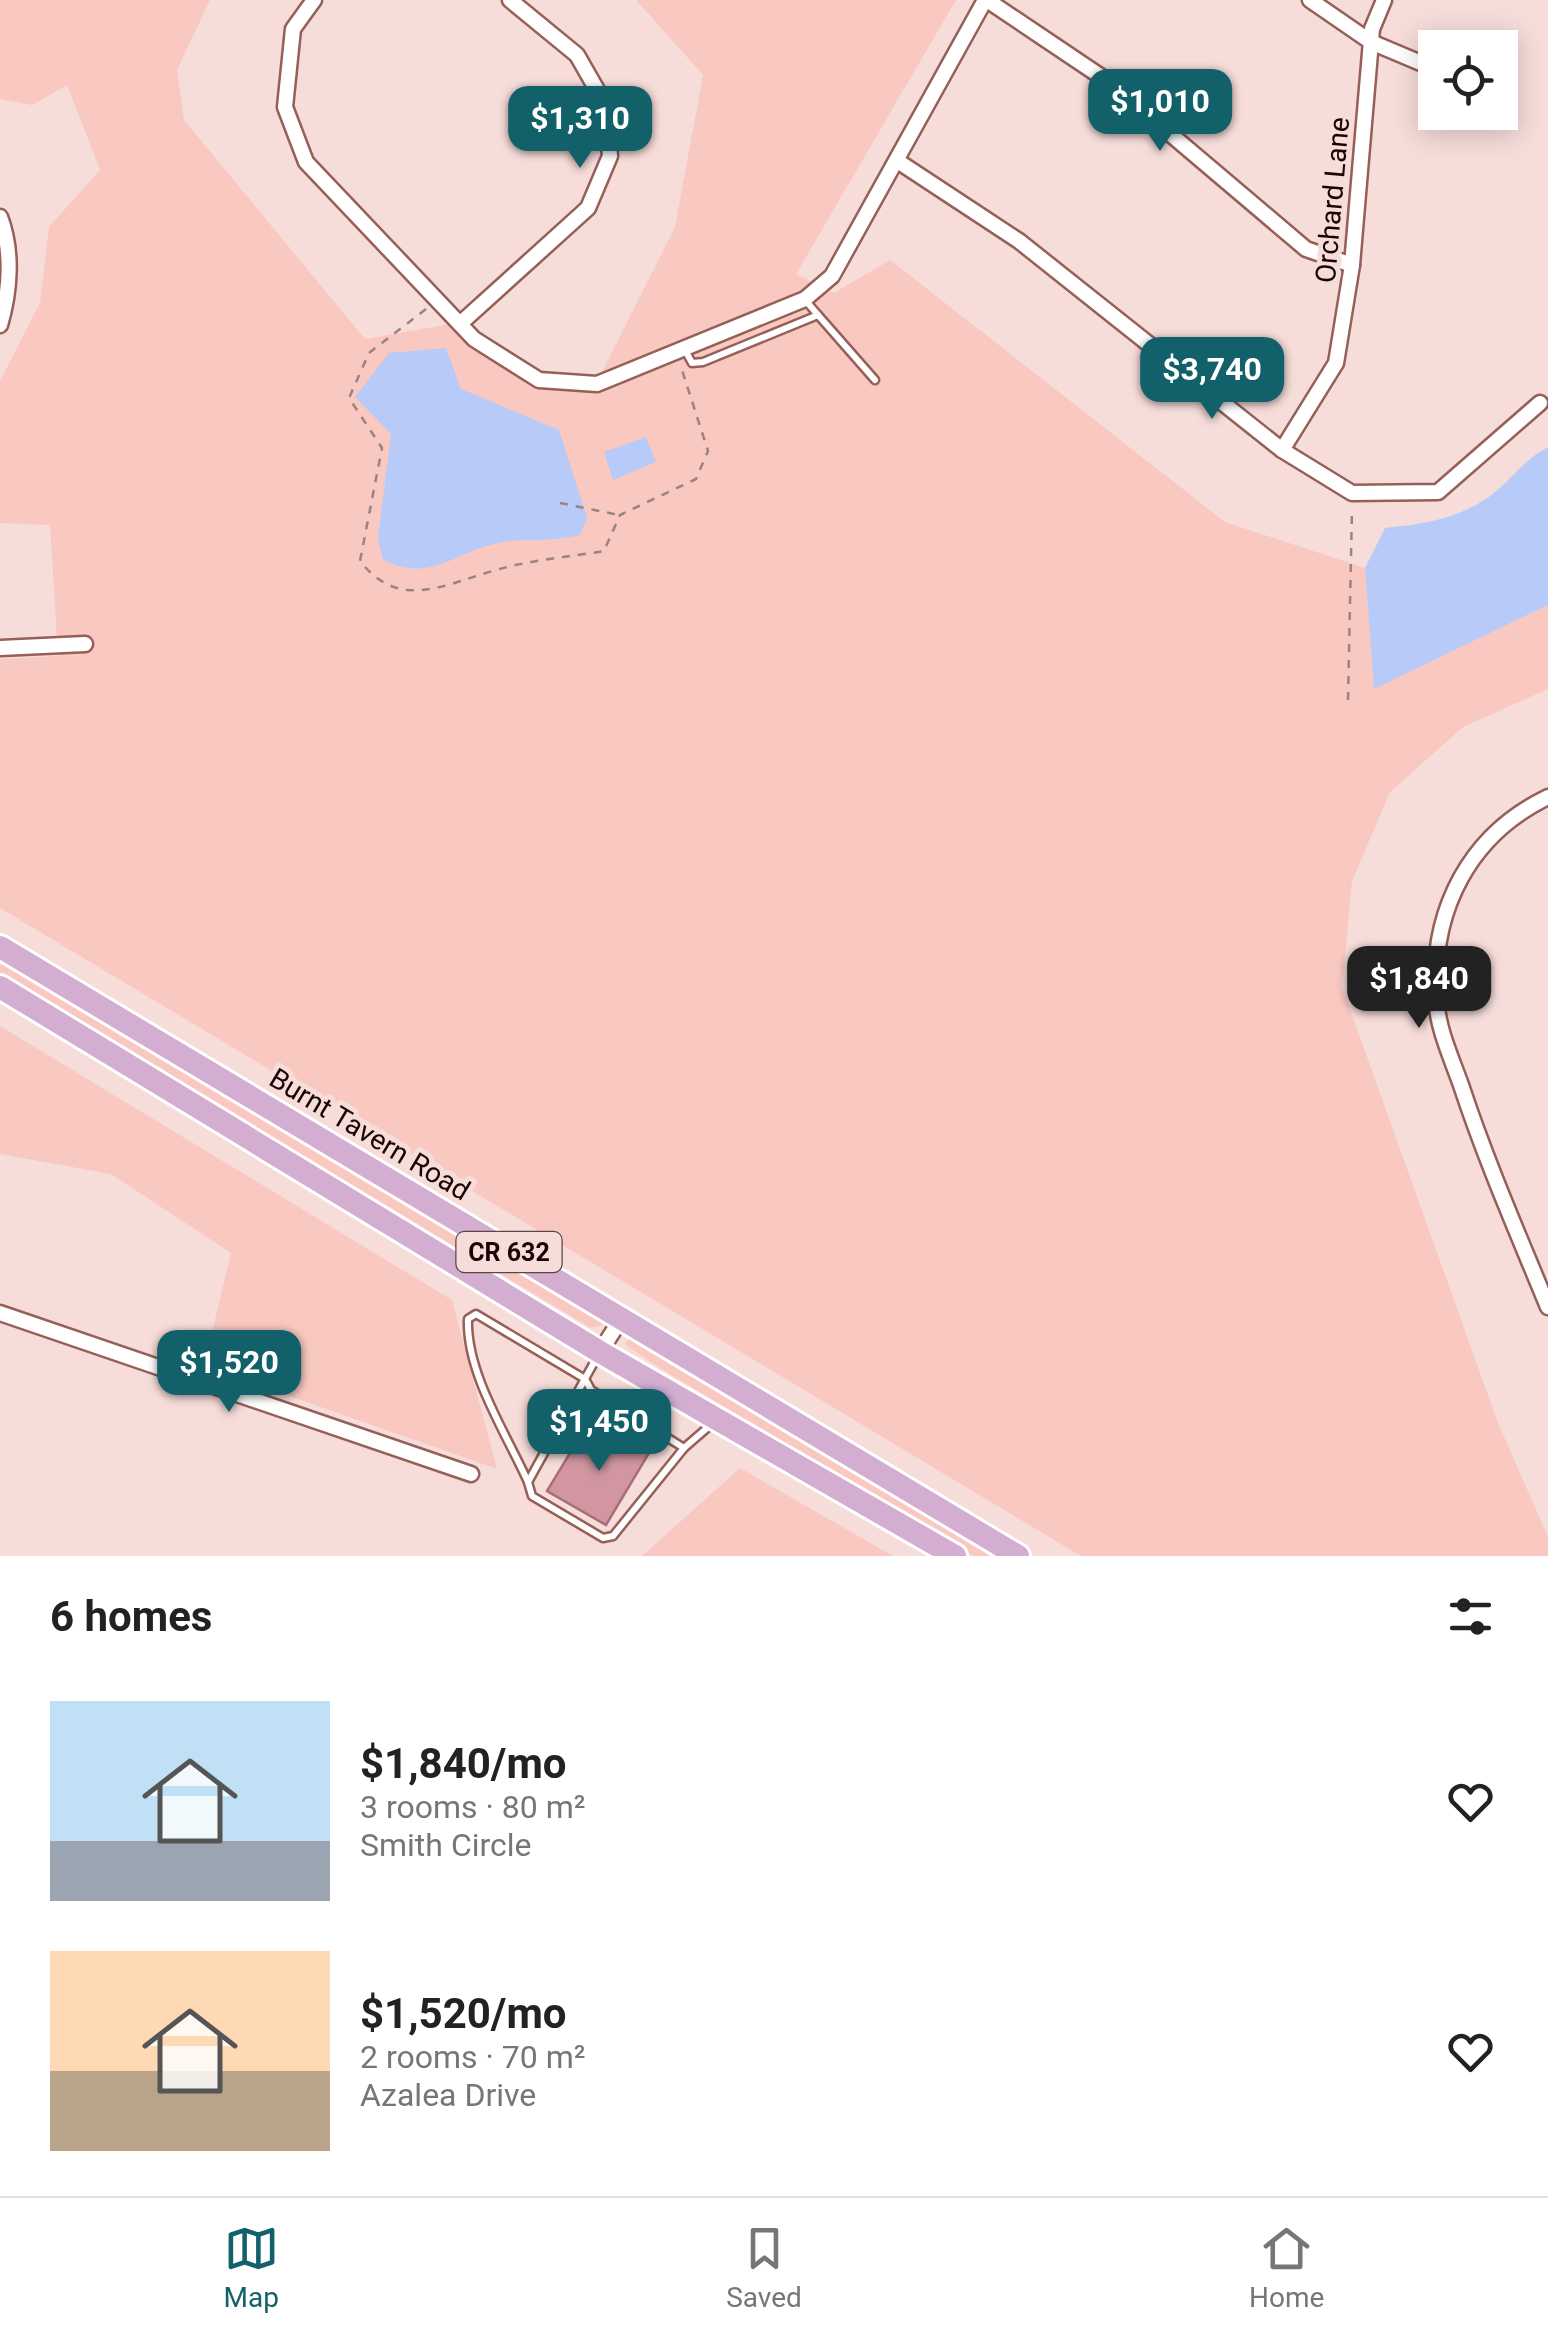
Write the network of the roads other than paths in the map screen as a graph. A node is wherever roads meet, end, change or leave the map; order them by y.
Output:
1 (314, 0) edge
2 (510, 0) edge
3 (986, 0) edge
4 (1310, 0) edge
5 (1384, 0) edge
6 (1371, 42) junction
7 (1418, 63) edge
8 (898, 162) junction
9 (0, 218) edge
10 (1352, 265) junction
11 (805, 299) junction
12 (818, 315) junction
13 (462, 322) junction
14 (0, 325) edge
15 (681, 351) junction
16 (875, 380) dead end
17 (1540, 402) dead end
18 (1282, 450) junction
19 (86, 644) dead end
20 (0, 648) edge
21 (1548, 797) edge
22 (0, 948) edge
23 (0, 987) edge
24 (1548, 1307) edge
25 (0, 1313) edge
26 (621, 1320) junction
27 (600, 1352) junction
28 (585, 1379) junction
29 (717, 1420) junction
30 (684, 1448) junction
31 (472, 1474) dead end
32 (528, 1482) junction
33 (955, 1556) edge
34 (1018, 1556) edge

1 - 13 street
2 - 13 street
3 - 8 street
3 - 10 street
4 - 6 street
5 - 6 street, Orchard Lane
6 - 7 street
6 - 10 street, Orchard Lane
8 - 11 street
8 - 18 street
9 - 14 street
10 - 18 street, Orchard Lane
11 - 12 lane
11 - 15 street
12 - 15 lane
12 - 16 lane
13 - 15 street
17 - 18 street
19 - 20 street
21 - 24 street
22 - 26 main road, Burnt Tavern Road / CR 632
23 - 27 main road, CR 632
25 - 31 street
26 - 27 street
26 - 34 main road, Burnt Tavern Road / CR 632
27 - 28 lane
27 - 29 main road, CR 632
28 - 30 lane
28 - 32 lane
28 - 32 lane
29 - 30 lane
29 - 33 main road, CR 632
30 - 32 lane

